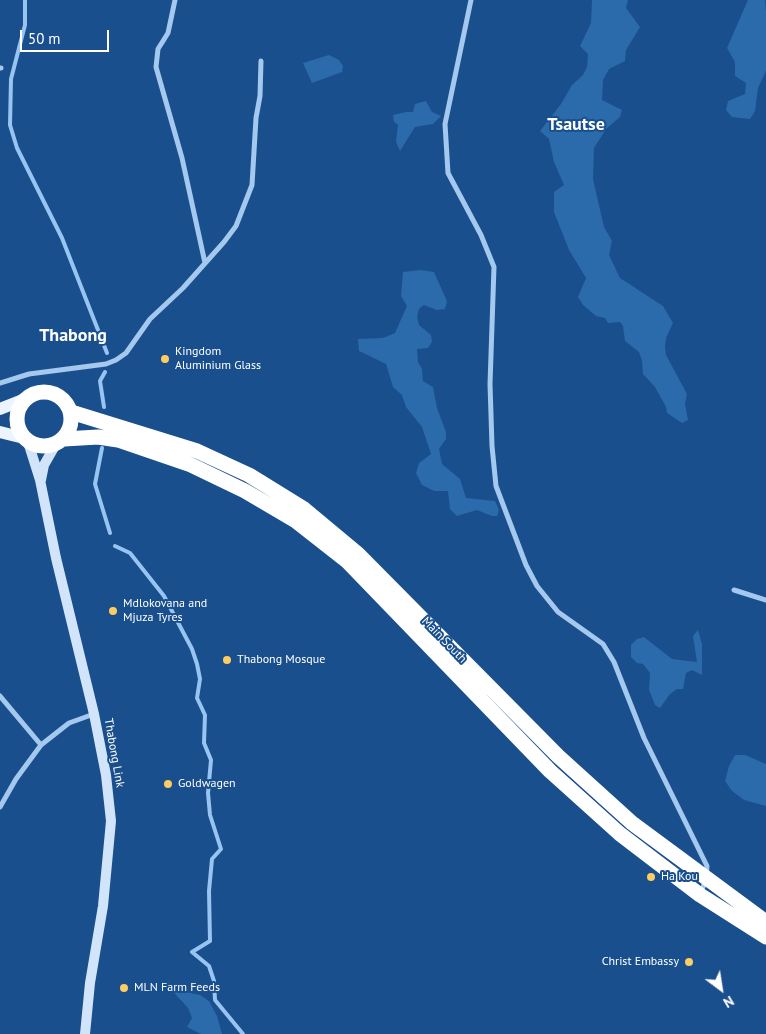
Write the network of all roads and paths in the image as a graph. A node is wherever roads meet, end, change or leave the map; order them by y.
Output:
1 (175, 0) edge
2 (471, 0) edge
3 (260, 61) dead end
4 (205, 263) junction
5 (0, 383) edge
6 (26, 399) junction
7 (0, 409) edge
8 (71, 412) junction
9 (0, 432) edge
10 (26, 440) junction
11 (60, 442) junction
12 (40, 480) junction
13 (734, 590) dead end
14 (766, 600) edge
15 (0, 696) edge
16 (94, 714) junction
17 (41, 745) junction
18 (0, 806) edge
19 (706, 880) junction
20 (700, 895) junction
21 (766, 922) edge
22 (766, 937) edge
23 (85, 1034) edge

1 - 4 street
2 - 19 street
3 - 4 street
4 - 5 street
6 - 7 main road, Main South
6 - 8 highway, Main South
6 - 10 highway
8 - 11 highway
8 - 19 highway, Main South
9 - 10 main road, Main South
10 - 11 highway, Main South
10 - 12 main road, Thabong Link
11 - 12 main road
11 - 20 highway, Main South
12 - 16 main road, Thabong Link
13 - 14 street
15 - 17 street
16 - 17 street
16 - 23 main road, Thabong Link
17 - 18 street
19 - 20 street
19 - 21 highway, Main South
20 - 22 highway, Main South

